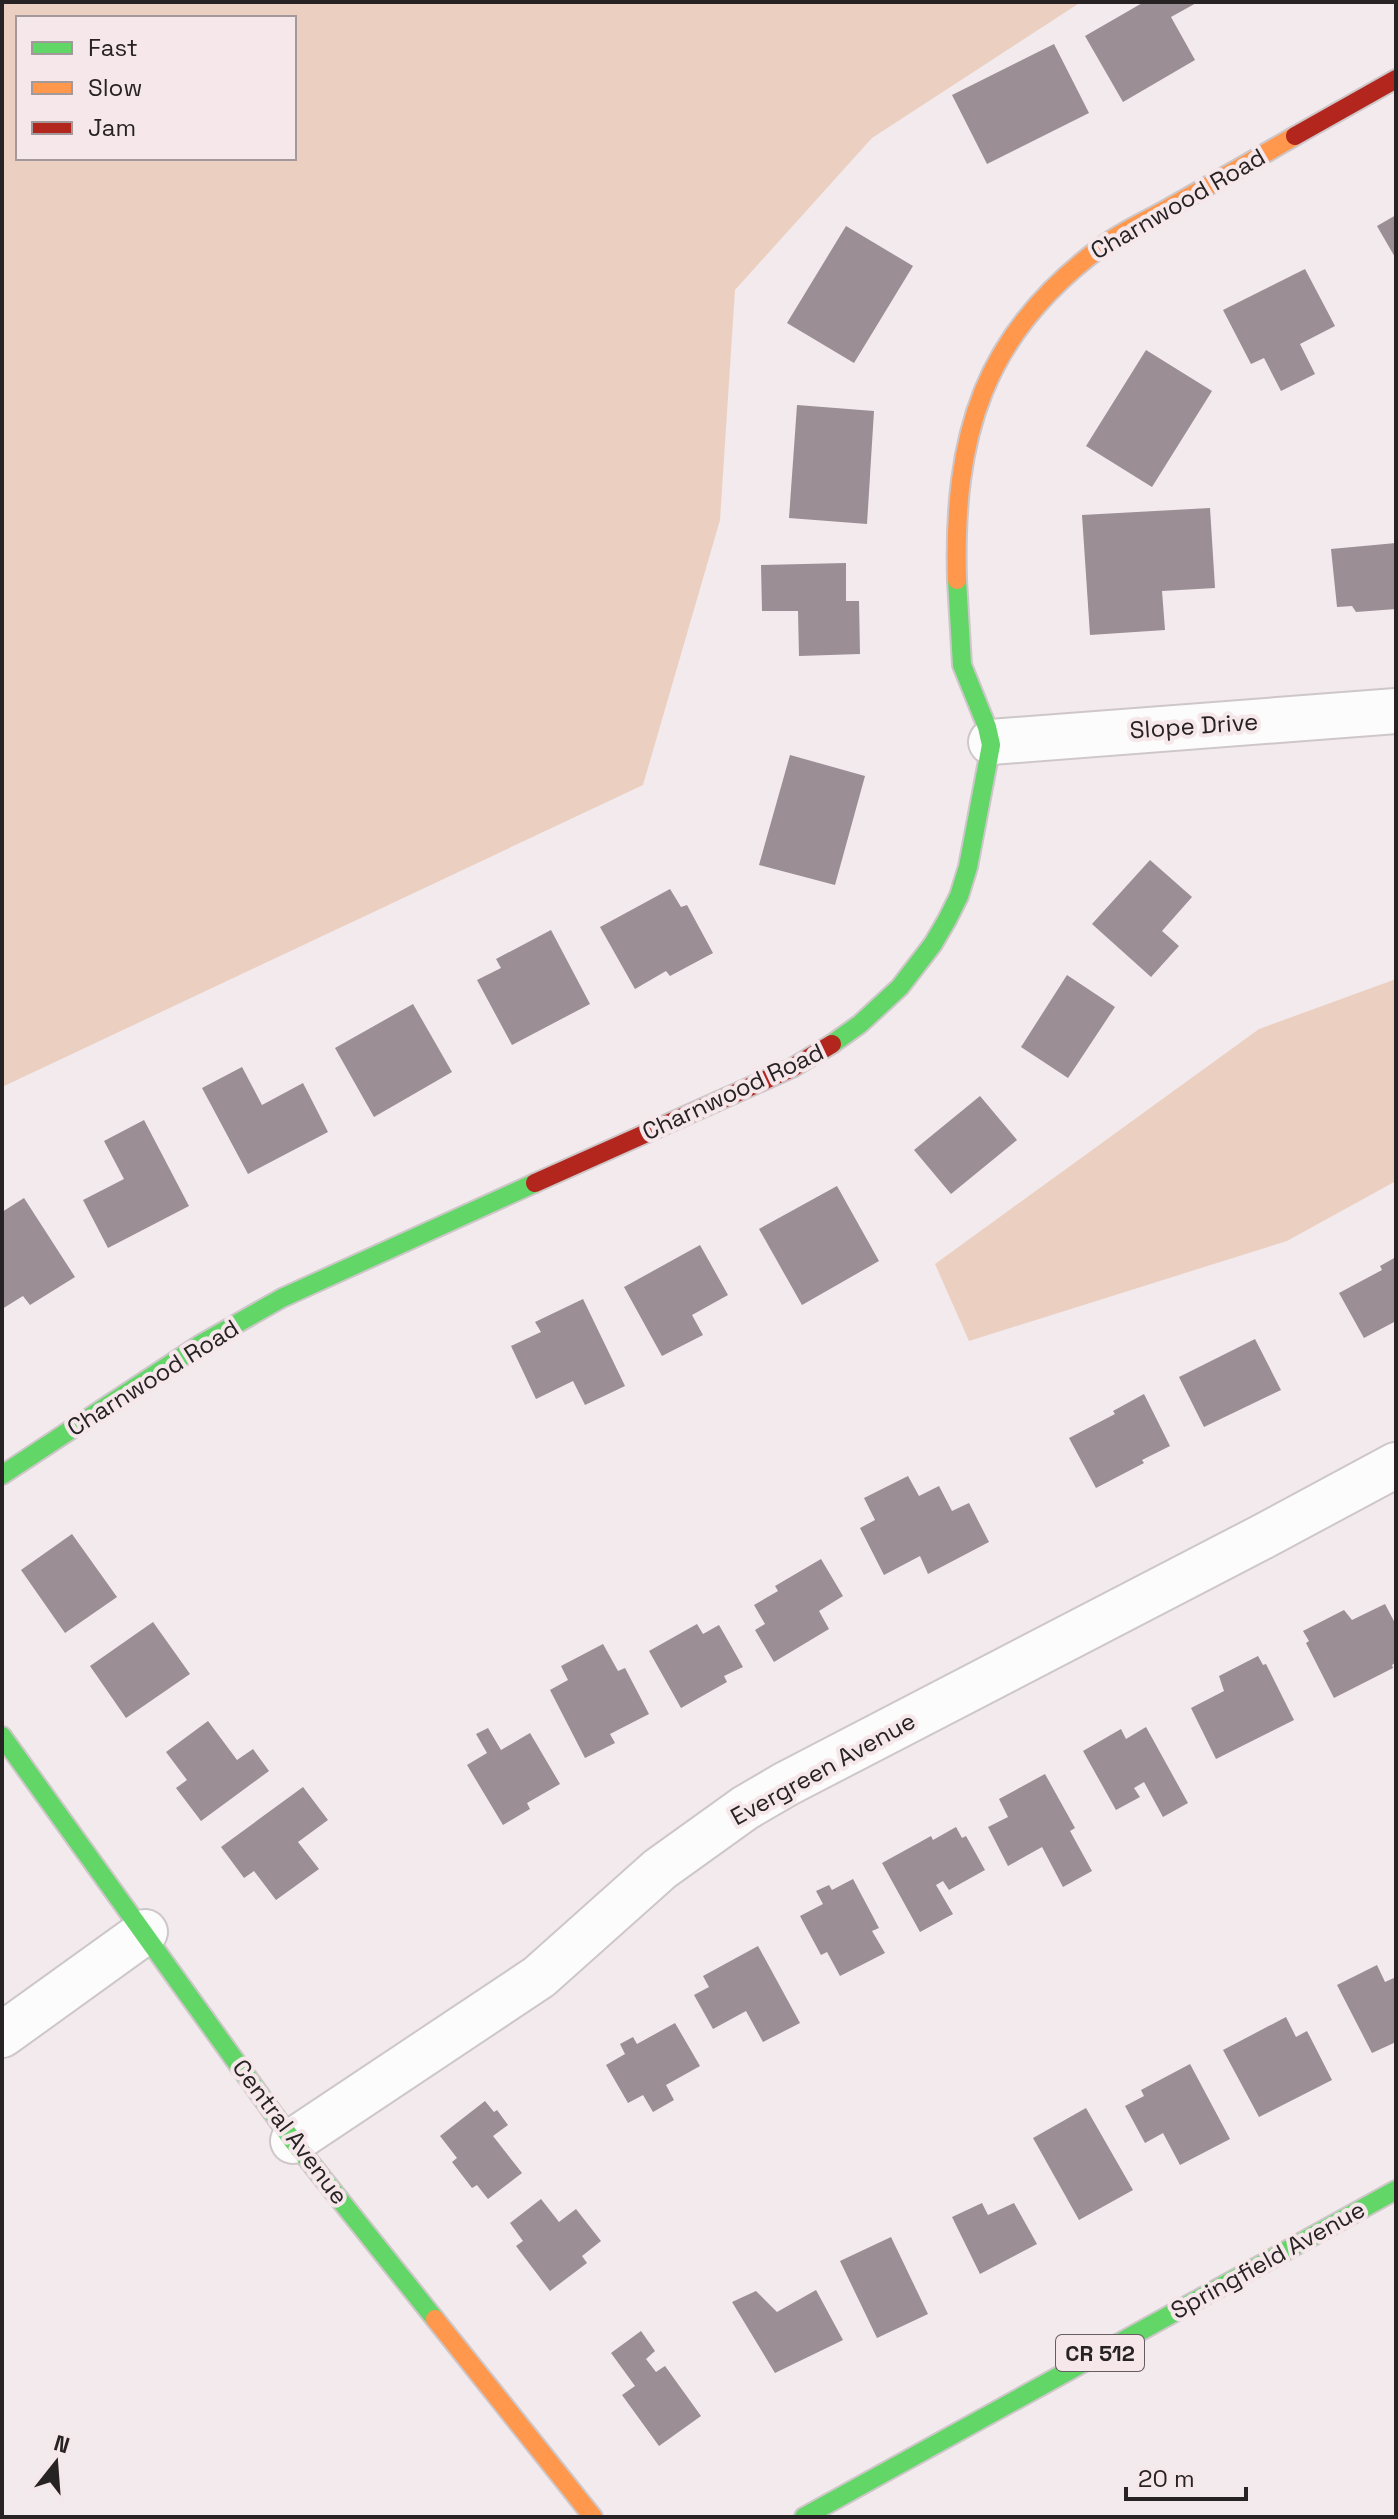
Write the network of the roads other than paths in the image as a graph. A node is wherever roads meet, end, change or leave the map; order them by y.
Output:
1 (1396, 79) edge
2 (1396, 711) edge
3 (991, 742) junction
4 (1396, 1465) edge
5 (2, 1475) edge
6 (2, 1736) edge
7 (145, 1932) junction
8 (2, 2035) edge
9 (293, 2141) junction
10 (1396, 2190) edge
11 (593, 2517) edge
12 (804, 2517) edge

1 - 3 street, Charnwood Road
2 - 3 street, Slope Drive
3 - 5 street, Charnwood Road
4 - 9 street, Evergreen Avenue
6 - 7 street, Central Avenue
7 - 8 street
7 - 9 street, Central Avenue
9 - 11 street, Central Avenue
10 - 12 street, Springfield Avenue / CR 512

